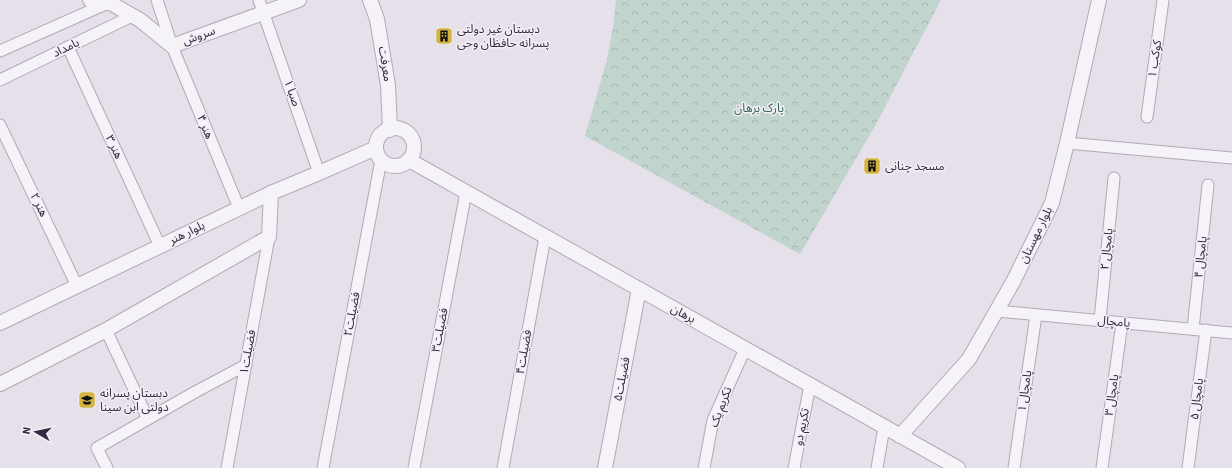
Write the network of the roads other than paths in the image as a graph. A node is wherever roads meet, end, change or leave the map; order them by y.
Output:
1 (90, 0) edge
2 (157, 0) edge
3 (299, 0) edge
4 (370, 0) edge
5 (1099, 0) edge
6 (1164, 0) edge
7 (107, 1) edge
8 (262, 6) edge
9 (132, 16) junction
10 (172, 46) junction
11 (68, 47) junction
12 (0, 51) edge
13 (0, 80) edge
14 (1147, 117) dead end
15 (0, 125) edge
16 (390, 130) junction
17 (1067, 143) junction
18 (379, 154) junction
19 (1232, 158) edge
20 (409, 160) junction
21 (320, 173) junction
22 (1114, 178) dead end
23 (1208, 185) dead end
24 (466, 192) junction
25 (271, 193) junction
26 (239, 208) junction
27 (545, 236) junction
28 (269, 237) junction
29 (160, 246) junction
30 (77, 286) junction
31 (639, 290) junction
32 (996, 311) junction
33 (1036, 315) junction
34 (1100, 320) junction
35 (0, 323) edge
36 (1122, 323) junction
37 (1193, 329) junction
38 (106, 330) junction
39 (1206, 330) junction
40 (1232, 333) edge
41 (745, 349) junction
42 (246, 365) junction
43 (0, 384) edge
44 (810, 385) junction
45 (148, 419) junction
46 (884, 427) junction
47 (900, 436) junction
48 (107, 468) edge
49 (227, 468) edge
50 (324, 468) edge
51 (414, 468) edge
52 (504, 468) edge
53 (605, 468) edge
54 (704, 468) edge
55 (794, 468) edge
56 (877, 468) edge
57 (958, 468) edge
58 (1014, 468) edge
59 (1102, 468) edge
60 (1188, 468) edge

1 - 7 street, سروش
2 - 10 street, هنر ۴
3 - 8 street, سروش
4 - 16 street, معرفت
5 - 17 street, بلوار مهستان
6 - 14 street, کوکب ۱
7 - 9 street, سروش
7 - 12 street, بامداد
8 - 10 street, سروش
8 - 21 street, صبا ۱
9 - 10 street, سروش
9 - 11 street, بامداد
10 - 26 street, هنر ۴
11 - 13 street, بامداد
11 - 29 street, هنر ۳
15 - 30 street, هنر ۲
16 - 18 street
16 - 20 street
17 - 19 street
17 - 32 street, بلوار مهستان
18 - 20 street
18 - 21 street, بلوار هنر
18 - 50 street, فضیلت۲
20 - 24 street, برهان
21 - 25 street, بلوار هنر
22 - 34 street, پامچال ۲
23 - 37 street, پامچال ۴
24 - 27 street, برهان
24 - 51 street, فضیلت۳
25 - 26 street, بلوار هنر
25 - 28 street
26 - 29 street, بلوار هنر
27 - 31 street, برهان
27 - 52 street, فضیلت۴
28 - 38 street
28 - 42 street, فضیلت۱
29 - 30 street, بلوار هنر
30 - 35 street, بلوار هنر
31 - 41 street, برهان
31 - 53 street, فضیلت۵
32 - 33 street, پامچال
32 - 47 street, بلوار مهستان
33 - 34 street, پامچال
33 - 58 street, پامچال ۱
34 - 36 street, پامچال
36 - 37 street, پامچال
36 - 59 street, پامچال ۳
37 - 39 street, پامچال
38 - 43 street
38 - 45 street
39 - 40 street, پامچال
39 - 60 street, پامچال ۵
41 - 44 street, برهان
41 - 54 street, تکریم یک
42 - 45 street
42 - 49 street, فضیلت۱
44 - 46 street, برهان
44 - 55 street, تکریم دو
45 - 48 street
46 - 47 street, برهان
46 - 56 street
47 - 57 street, برهان

